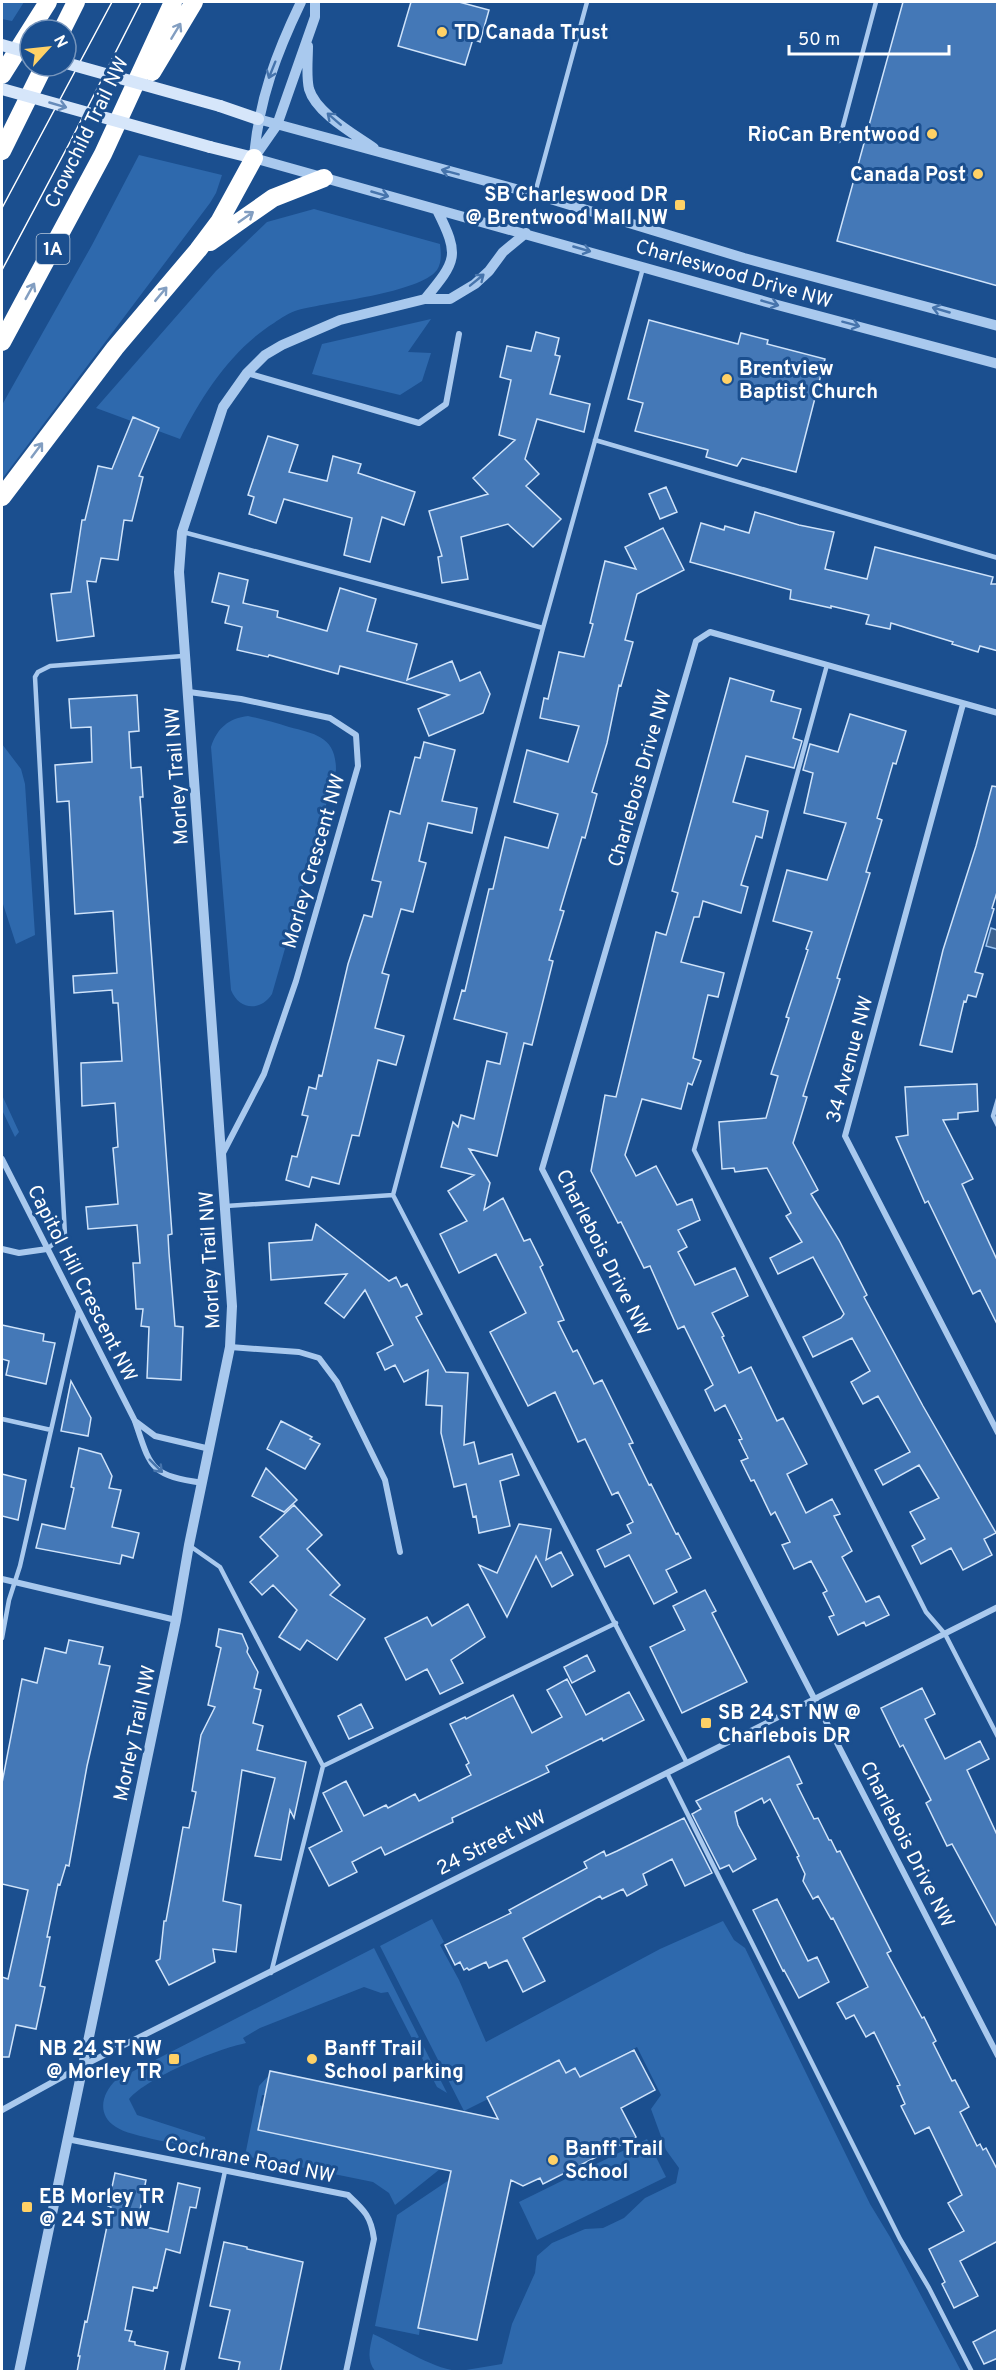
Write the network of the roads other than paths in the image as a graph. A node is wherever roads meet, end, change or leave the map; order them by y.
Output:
1 (48, 2) edge
2 (76, 2) edge
3 (173, 2) edge
4 (194, 2) edge
5 (301, 2) edge
6 (315, 2) edge
7 (587, 2) edge
8 (876, 2) edge
9 (68, 18) edge
10 (308, 38) junction
11 (2, 45) edge
12 (18, 50) edge
13 (78, 66) edge
14 (2, 75) edge
15 (38, 78) edge
16 (2, 89) edge
17 (258, 119) junction
18 (277, 124) junction
19 (839, 141) dead end
20 (2, 151) edge
21 (382, 153) junction
22 (103, 154) junction
23 (254, 158) junction
24 (324, 178) junction
25 (534, 194) junction
26 (437, 210) junction
27 (526, 233) junction
28 (198, 250) junction
29 (644, 266) junction
30 (425, 299) junction
31 (998, 326) edge
32 (459, 334) dead end
33 (2, 342) edge
34 (998, 364) edge
35 (247, 373) junction
36 (595, 440) junction
37 (2, 497) edge
38 (182, 532) junction
39 (998, 558) edge
40 (543, 628) junction
41 (186, 656) junction
42 (827, 665) junction
43 (189, 692) junction
44 (963, 704) junction
45 (998, 713) edge
46 (998, 1099) edge
47 (998, 1126) edge
48 (222, 1155) junction
49 (2, 1159) edge
50 (393, 1195) junction
51 (225, 1206) junction
52 (2, 1249) edge
53 (47, 1249) junction
54 (78, 1312) junction
55 (230, 1347) junction
56 (2, 1419) edge
57 (135, 1421) junction
58 (51, 1430) junction
59 (998, 1433) edge
60 (210, 1449) junction
61 (202, 1483) junction
62 (189, 1545) junction
63 (400, 1552) dead end
64 (2, 1580) edge
65 (15, 1582) junction
66 (998, 1607) edge
67 (176, 1620) junction
68 (616, 1623) junction
69 (945, 1634) junction
70 (2, 1638) edge
71 (815, 1698) junction
72 (998, 1737) edge
73 (687, 1762) junction
74 (323, 1766) junction
75 (667, 1773) junction
76 (271, 1972) junction
77 (998, 2056) edge
78 (82, 2066) junction
79 (2, 2110) edge
80 (67, 2139) junction
81 (225, 2171) junction
82 (19, 2372) edge
83 (182, 2372) edge
84 (346, 2372) edge
85 (972, 2372) edge

1 - 14 highway
2 - 9 highway
3 - 22 highway, Crowchild Trail NW / 1A
22 -> 4 highway
5 -> 17 street
6 - 10 street
7 - 25 lane
8 - 19 lane
10 - 18 street
21 -> 10 street
11 - 12 main road, bridge
13 - 17 main road, bridge
15 - 20 highway
16 -> 23 main road, bridge
17 - 18 street, Charleswood Drive NW
17 - 23 street
18 - 21 street, Charleswood Drive NW
18 - 23 street
25 -> 21 street, Charleswood Drive NW
33 -> 22 highway, Crowchild Trail NW / 1A
23 - 24 street, Charleswood Drive NW
23 - 28 highway
24 -> 26 street, Charleswood Drive NW
28 -> 24 highway
31 -> 25 street, Charleswood Drive NW
26 - 27 street, Charleswood Drive NW
26 - 30 street
27 -> 29 street, Charleswood Drive NW
30 -> 27 street, Morley Trail NW
37 -> 28 highway
29 -> 34 street, Charleswood Drive NW
29 - 36 lane
30 - 35 street, Morley Trail NW
32 - 35 street
35 - 38 street, Morley Trail NW
36 - 39 lane
36 - 40 lane
38 - 40 lane
38 - 41 street, Morley Trail NW
40 - 50 lane
41 - 43 street, Morley Trail NW
41 - 53 lane
42 - 44 street, Charlebois Drive NW
42 - 69 lane
42 - 71 street, Charlebois Drive NW
43 - 48 street, Morley Trail NW
43 - 48 street, Morley Crescent NW
44 - 45 street, Charlebois Drive NW
44 - 59 street, 34 Avenue NW
46 - 47 lane
48 - 51 street, Morley Trail NW
49 - 53 street, Capitol Hill Crescent NW
50 - 51 lane
50 - 68 lane
51 - 55 street, Morley Trail NW
52 - 53 street
53 - 54 street, Capitol Hill Crescent NW
54 - 57 street, Capitol Hill Crescent NW
54 - 58 lane
55 - 60 street, Morley Trail NW
55 - 63 street
56 - 58 lane
57 - 60 street, Capitol Hill Crescent NW
57 -> 61 street, Capitol Hill Crescent NW
58 - 65 lane
60 - 61 street, Morley Trail NW
61 - 62 street, Morley Trail NW
62 - 67 street, Morley Trail NW
62 - 74 lane
64 - 65 street
65 - 67 street
65 - 70 lane
66 - 69 street, 24 Street NW
67 - 78 street, Morley Trail NW
68 - 73 lane
68 - 74 lane
69 - 71 street, 24 Street NW
69 - 72 lane
71 - 73 street, 24 Street NW
71 - 77 street, Charlebois Drive NW
73 - 75 street, 24 Street NW
74 - 76 lane
75 - 76 street, 24 Street NW
75 - 85 lane
76 - 78 street, 24 Street NW
78 - 79 street, 24 Street NW
78 - 80 street, Morley Trail NW
80 - 81 street, Cochrane Road NW
80 - 82 street, Morley Trail NW
81 - 83 lane
81 - 84 street, Cochrane Road NW

